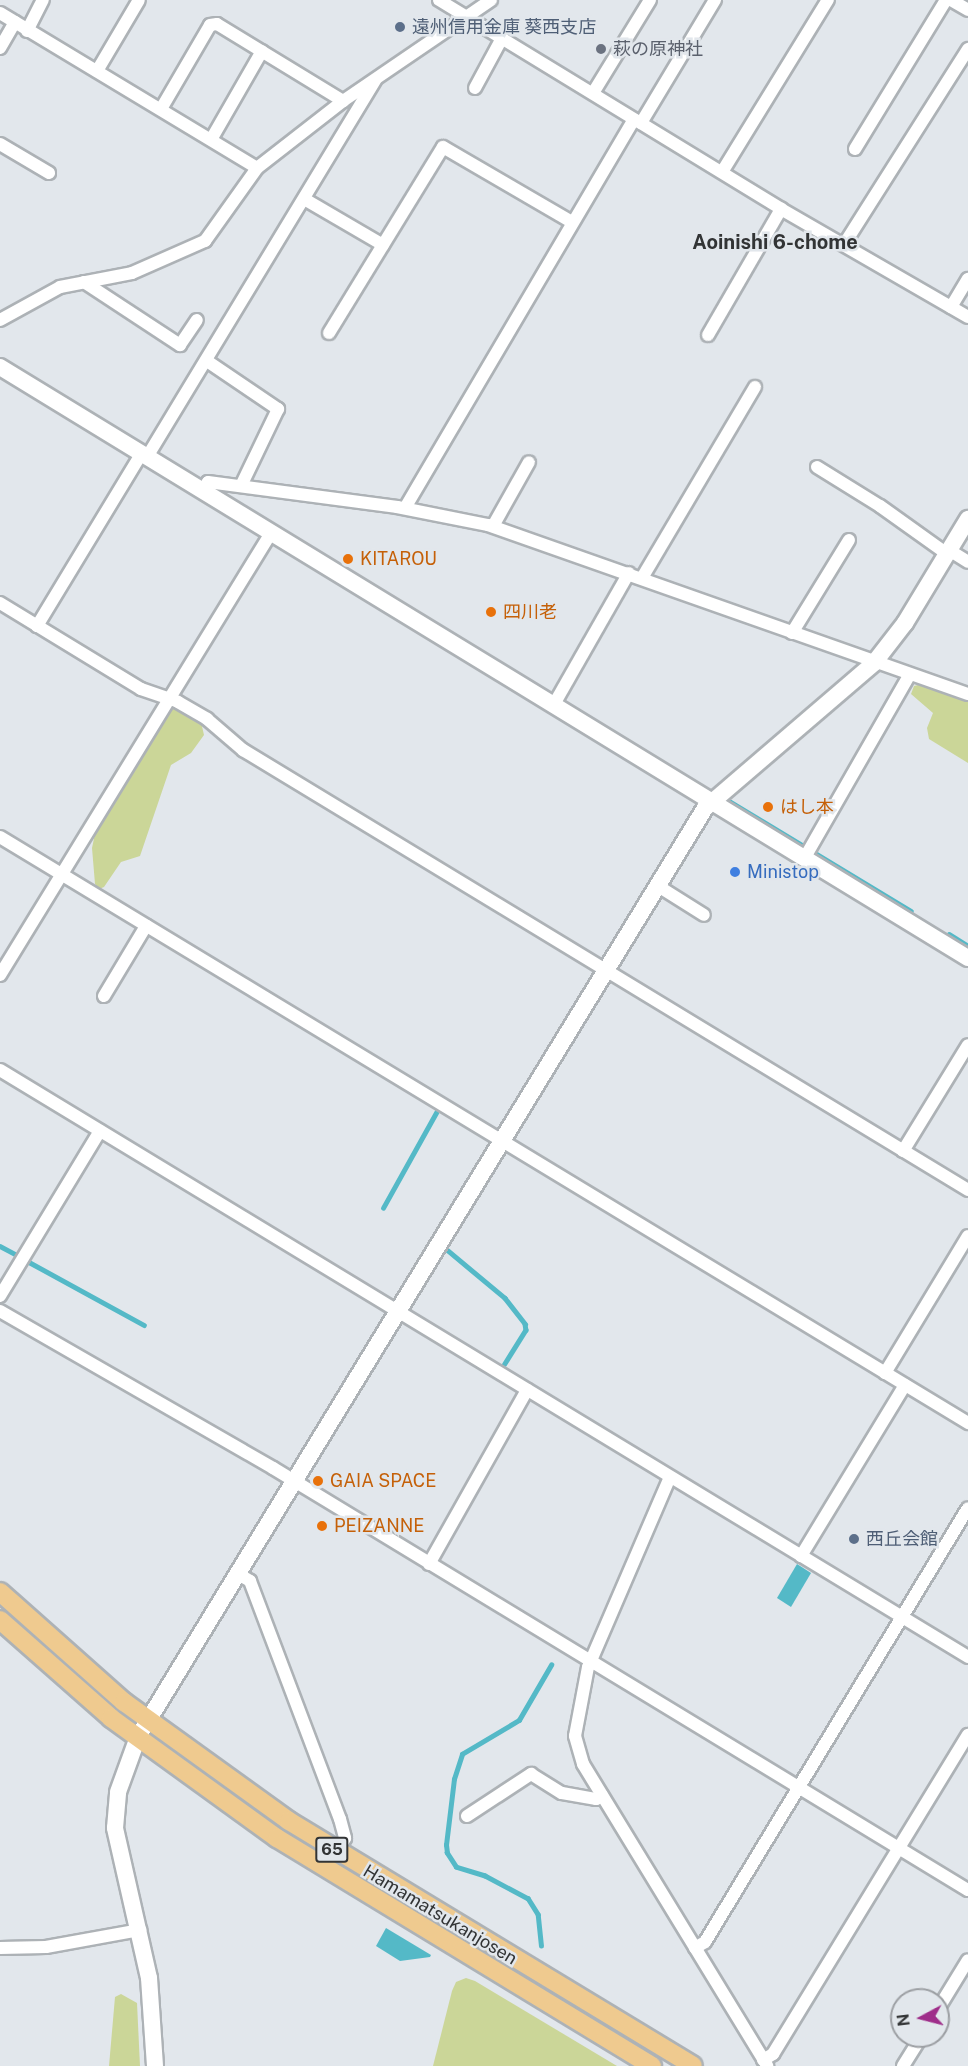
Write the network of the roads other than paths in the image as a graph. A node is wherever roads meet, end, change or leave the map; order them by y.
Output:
1 (43, 0) edge
2 (140, 0) edge
3 (439, 0) edge
4 (491, 0) edge
5 (651, 0) edge
6 (716, 0) edge
7 (828, 0) edge
8 (946, 0) edge
9 (951, 0) edge
10 (968, 10) edge
11 (0, 13) edge
12 (464, 15) junction
13 (15, 22) junction
14 (27, 31) junction
15 (502, 39) junction
16 (0, 48) edge
17 (968, 49) edge
18 (262, 51) junction
19 (97, 71) junction
20 (376, 80) junction
21 (475, 88) dead end
22 (593, 93) junction
23 (343, 101) junction
24 (161, 109) junction
25 (638, 121) junction
26 (212, 138) junction
27 (0, 144) edge
28 (855, 149) dead end
29 (257, 168) junction
30 (722, 172) junction
31 (49, 173) dead end
32 (306, 200) junction
33 (781, 209) junction
34 (572, 222) junction
35 (845, 243) junction
36 (383, 245) junction
37 (968, 279) edge
38 (84, 282) junction
39 (951, 307) junction
40 (968, 317) edge
41 (0, 320) edge
42 (197, 320) dead end
43 (329, 333) dead end
44 (708, 335) dead end
45 (207, 361) junction
46 (0, 367) edge
47 (755, 387) dead end
48 (144, 456) junction
49 (529, 462) dead end
50 (817, 467) dead end
51 (242, 486) junction
52 (203, 491) junction
53 (405, 508) junction
54 (968, 519) edge
55 (493, 526) junction
56 (271, 533) junction
57 (849, 540) dead end
58 (948, 552) junction
59 (968, 561) edge
60 (629, 573) junction
61 (642, 578) junction
62 (0, 603) edge
63 (37, 626) junction
64 (792, 633) junction
65 (874, 663) junction
66 (909, 676) junction
67 (968, 694) edge
68 (167, 698) junction
69 (553, 706) junction
70 (711, 803) junction
71 (0, 837) edge
72 (804, 859) junction
73 (61, 874) junction
74 (658, 886) junction
75 (704, 915) dead end
76 (146, 926) junction
77 (968, 958) edge
78 (606, 970) junction
79 (0, 975) edge
80 (104, 996) dead end
81 (968, 1045) edge
82 (0, 1070) edge
83 (100, 1131) junction
84 (501, 1140) junction
85 (903, 1151) junction
86 (968, 1190) edge
87 (968, 1236) edge
88 (0, 1296) edge
89 (0, 1311) edge
90 (398, 1311) junction
91 (885, 1373) junction
92 (905, 1385) junction
93 (527, 1390) junction
94 (968, 1424) edge
95 (670, 1477) junction
96 (294, 1482) junction
97 (968, 1508) edge
98 (801, 1556) junction
99 (429, 1564) junction
100 (238, 1574) junction
101 (0, 1592) edge
102 (902, 1617) junction
103 (0, 1620) edge
104 (968, 1657) edge
105 (590, 1662) junction
106 (148, 1719) junction
107 (968, 1735) edge
108 (138, 1737) junction
109 (799, 1787) junction
110 (602, 1795) junction
111 (467, 1816) dead end
112 (899, 1848) junction
113 (337, 1853) junction
114 (968, 1890) edge
115 (140, 1930) junction
116 (0, 1948) edge
117 (695, 1948) junction
118 (968, 1960) edge
119 (950, 1989) edge
120 (914, 2048) edge
121 (765, 2063) edge
122 (155, 2066) edge
123 (652, 2066) edge
124 (693, 2066) edge
125 (903, 2066) edge

1 - 14 street
2 - 19 street
3 - 12 street
4 - 12 street
5 - 22 street
6 - 25 street
7 - 30 street
8 - 28 street
9 - 10 street
11 - 13 street
12 - 15 street
12 - 20 street
13 - 14 street
13 - 16 street
14 - 19 street
15 - 21 street
15 - 22 street
17 - 35 street
18 - 23 street
18 - 24 street
18 - 26 street
19 - 24 street
20 - 23 street
20 - 32 street
22 - 25 street
23 - 29 street
24 - 26 street
25 - 30 street
25 - 34 street
26 - 29 street
27 - 31 street
29 - 38 street
30 - 33 street
32 - 36 street
32 - 45 street
33 - 35 street
33 - 44 street
34 - 36 street
34 - 53 street
35 - 39 street
36 - 43 street
37 - 39 street
38 - 41 street
38 - 42 street
39 - 40 street
45 - 48 street
45 - 51 street
46 - 48 street
47 - 61 street
48 - 52 street
48 - 63 street
49 - 55 street
50 - 58 street
51 - 52 street
51 - 53 street
52 - 56 street
53 - 55 street
54 - 58 street
55 - 60 street
56 - 68 street
56 - 69 street
57 - 64 street
58 - 59 street
58 - 65 street
60 - 61 street
60 - 69 street
61 - 64 street
62 - 63 street
63 - 68 street
64 - 65 street
65 - 66 street
65 - 70 street
66 - 67 street
66 - 72 street
68 - 73 street
68 - 78 street
69 - 70 street
70 - 72 street
70 - 74 street
71 - 73 street
72 - 77 street
73 - 76 street
73 - 79 street
74 - 75 street
74 - 78 street
76 - 80 street
76 - 84 street
78 - 84 street
78 - 85 street
81 - 85 street
82 - 83 street
83 - 88 street
83 - 90 street
84 - 90 street
84 - 91 street
85 - 86 street
87 - 91 street
89 - 96 street
90 - 93 street
90 - 96 street
91 - 92 street
92 - 94 street
92 - 98 street
93 - 95 street
93 - 99 street
95 - 98 street
95 - 105 street
96 - 99 street
96 - 100 street
97 - 102 street
98 - 102 street
99 - 105 street
100 - 106 street
100 - 113 street
101 - 106 main road, Hamamatsukanjosen / 65
102 - 104 street
102 - 109 street
103 - 108 main road, Hamamatsukanjosen / 65
105 - 109 street
105 - 110 street
106 - 108 street
106 - 113 main road, Hamamatsukanjosen / 65
107 - 112 street
108 - 115 street
108 - 123 main road, Hamamatsukanjosen / 65
109 - 112 street
109 - 117 street
110 - 111 street
110 - 117 street
112 - 114 street
112 - 121 street
113 - 124 main road, Hamamatsukanjosen / 65
115 - 116 street
115 - 122 street
117 - 121 street
118 - 119 street
120 - 125 street

